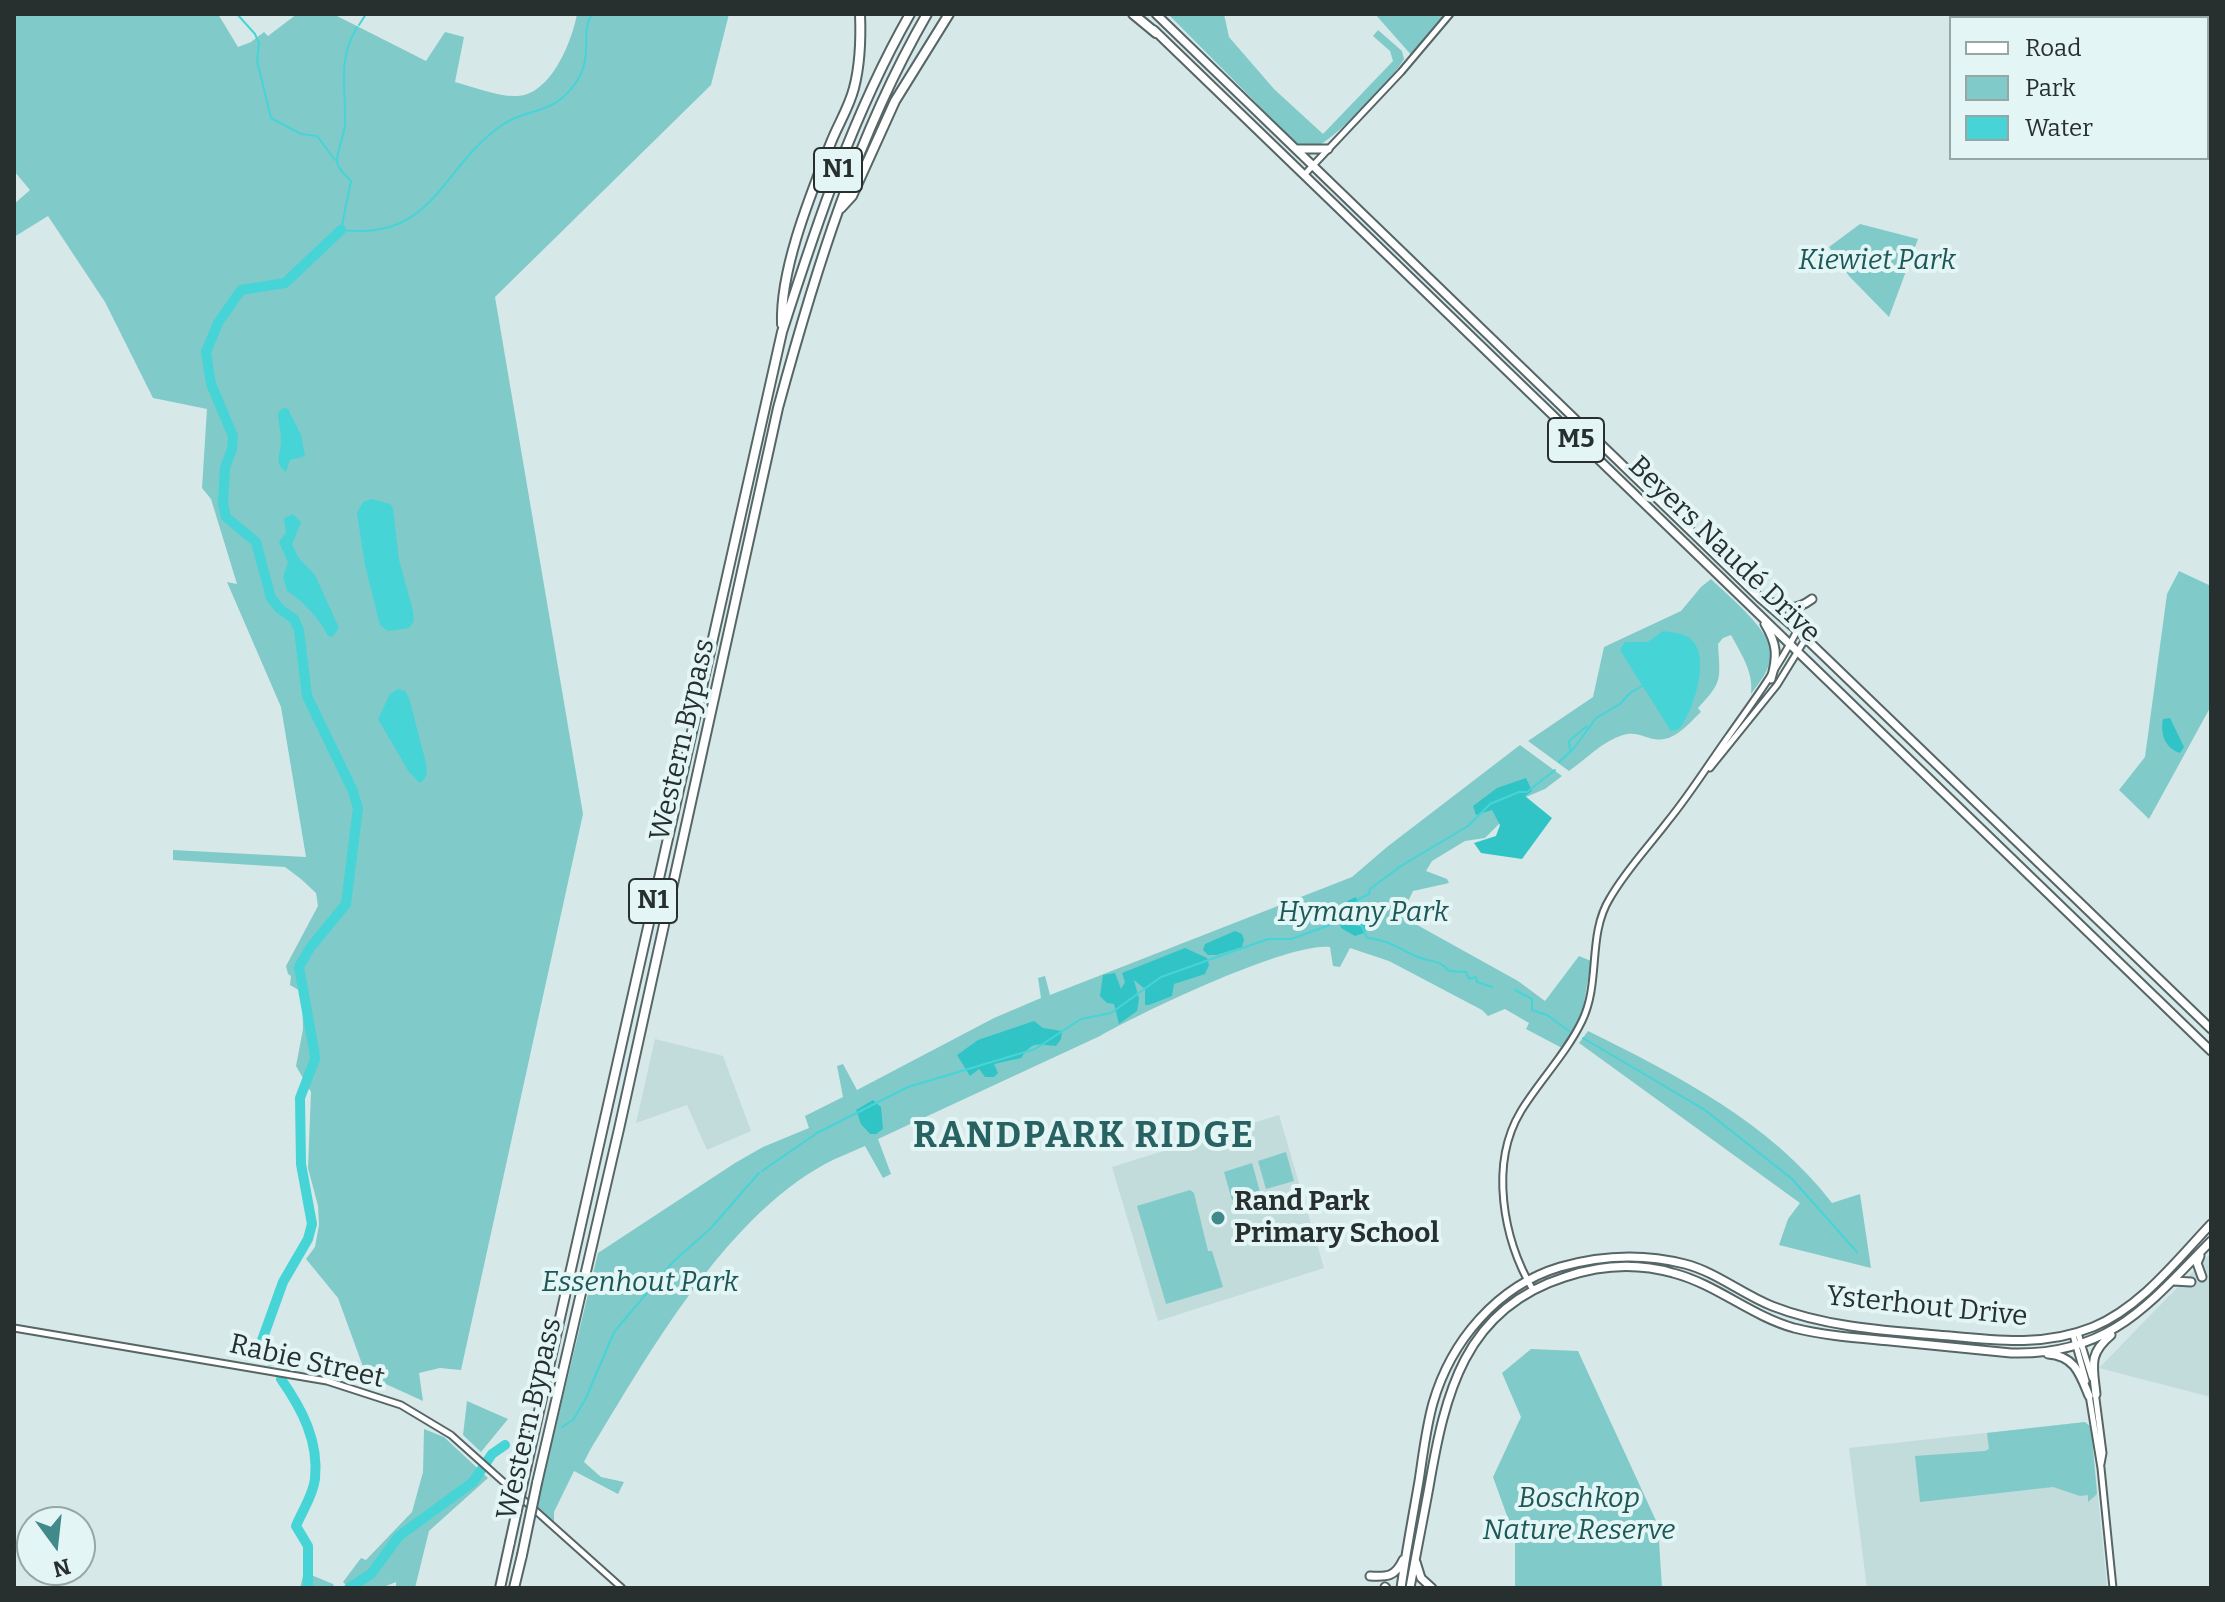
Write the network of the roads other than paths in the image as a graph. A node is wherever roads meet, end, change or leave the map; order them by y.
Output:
1 (860, 14) edge
2 (910, 14) edge
3 (927, 14) edge
4 (947, 14) edge
5 (1135, 14) edge
6 (1156, 14) edge
7 (1450, 14) edge
8 (1156, 33) joint
9 (1294, 149) junction
10 (1328, 149) junction
11 (1311, 167) junction
12 (1304, 175) junction
13 (838, 212) junction
14 (782, 332) junction
15 (1759, 597) junction
16 (1812, 599) dead end
17 (1760, 616) junction
18 (1797, 630) junction
19 (1806, 638) junction
20 (1790, 644) junction
21 (1799, 652) junction
22 (1771, 679) junction
23 (1706, 771) junction
24 (2211, 1029) edge
25 (2211, 1051) edge
26 (2211, 1224) edge
27 (2208, 1244) edge
28 (2202, 1277) dead end
29 (1527, 1279) junction
30 (2170, 1282) junction
31 (2191, 1282) dead end
32 (1533, 1290) junction
33 (2125, 1323) junction
34 (14, 1328) edge
35 (2075, 1334) junction
36 (2080, 1346) junction
37 (2034, 1352) junction
38 (2093, 1395) junction
39 (1406, 1556) junction
40 (1416, 1556) junction
41 (1370, 1576) dead end
42 (500, 1588) edge
43 (514, 1588) edge
44 (622, 1588) edge
45 (1401, 1588) edge
46 (1410, 1588) edge
47 (1432, 1588) edge
48 (2113, 1588) edge

1 - 14 highway
2 - 14 highway, Western Bypass / N1
3 - 13 highway, Western Bypass / N1
4 - 13 highway
5 - 8 highway
6 - 9 main road, Beyers Naudé Drive / M5
7 - 10 street
8 - 12 main road, Beyers Naudé Drive / M5
9 - 10 main road
9 - 11 main road, Beyers Naudé Drive / M5
10 - 11 street
11 - 12 street
11 - 15 main road, Beyers Naudé Drive / M5
12 - 17 main road, Beyers Naudé Drive / M5
13 - 43 highway, Western Bypass / N1, bridge
14 - 42 highway, Western Bypass / N1, bridge
15 - 16 main road
15 - 18 main road, Beyers Naudé Drive / M5
17 - 20 main road, Beyers Naudé Drive / M5
17 - 22 main road
18 - 19 main road, Beyers Naudé Drive / M5
18 - 20 street
19 - 21 street
19 - 24 main road, Beyers Naudé Drive / M5
20 - 21 main road, Beyers Naudé Drive / M5
20 - 22 street
21 - 23 street
21 - 25 main road, Beyers Naudé Drive / M5
22 - 23 street
23 - 29 street
26 - 35 main road, Ysterhout Drive
27 - 28 main road
27 - 30 main road, Ysterhout Drive
29 - 32 street
29 - 35 main road, Ysterhout Drive
29 - 39 main road, Ysterhout Drive
30 - 31 main road
30 - 33 main road, Ysterhout Drive
32 - 37 main road, Ysterhout Drive
32 - 40 main road, Ysterhout Drive
33 - 36 main road, Ysterhout Drive
33 - 38 main road
34 - 44 street, Rabie Street
35 - 36 street
36 - 37 main road, Ysterhout Drive
36 - 38 street
37 - 38 main road
38 - 48 street
39 - 41 main road
39 - 45 main road, Ysterhout Drive
40 - 46 main road, Ysterhout Drive
40 - 47 main road

